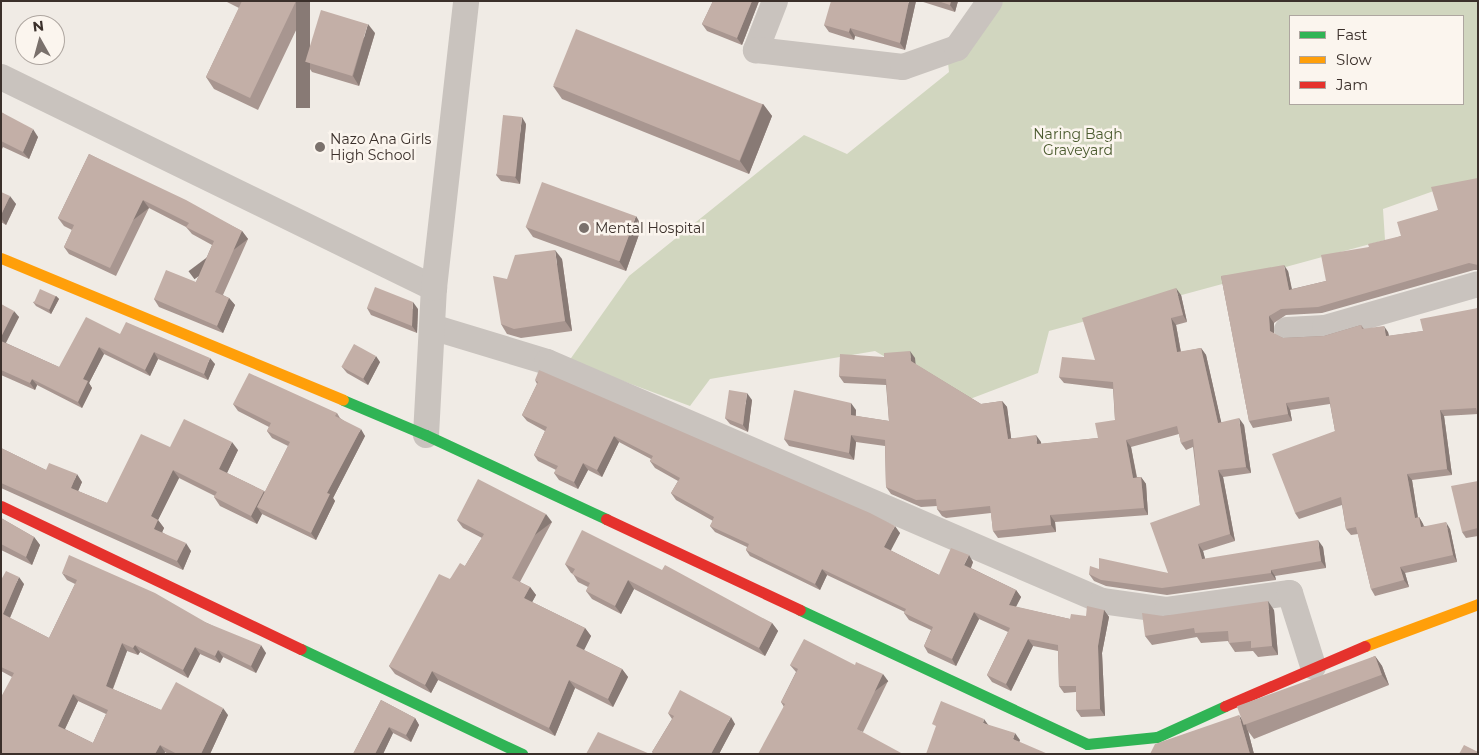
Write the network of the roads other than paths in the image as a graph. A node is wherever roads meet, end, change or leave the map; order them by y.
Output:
1 (466, 1) edge
2 (775, 1) edge
3 (990, 1) edge
4 (1, 77) edge
5 (1, 258) edge
6 (1478, 284) edge
7 (434, 288) junction
8 (432, 327) junction
9 (1287, 330) dead end
10 (426, 435) junction
11 (1, 506) edge
12 (1478, 604) edge
13 (1313, 666) junction
14 (1153, 746) edge
15 (522, 754) edge

1 - 7 street
2 - 3 street
4 - 7 street
5 - 10 street
6 - 9 street
7 - 8 street
8 - 10 street
8 - 13 street
10 - 14 street
11 - 15 street
12 - 13 street
13 - 14 street

